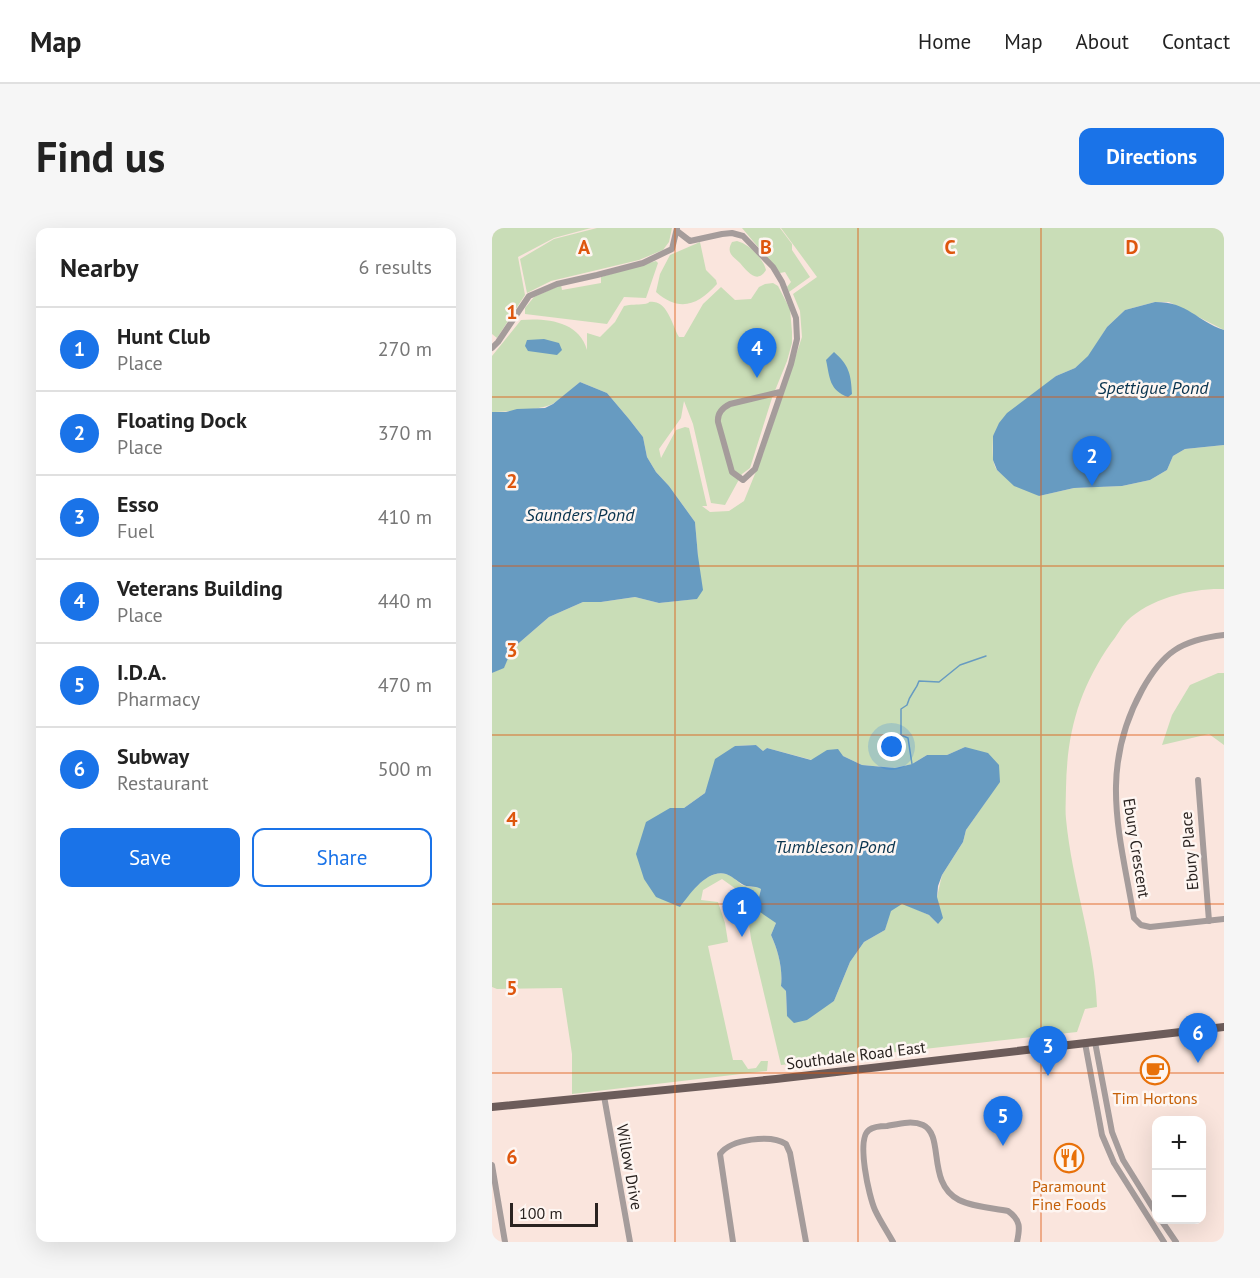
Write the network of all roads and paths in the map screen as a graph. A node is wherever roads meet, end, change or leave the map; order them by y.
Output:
1 (677, 230) edge
2 (492, 348) edge
3 (780, 392) junction
4 (1224, 635) edge
5 (1198, 780) dead end
6 (1224, 919) edge
7 (1209, 921) junction
8 (1224, 1027) edge
9 (1090, 1042) junction
10 (604, 1096) junction
11 (492, 1107) edge
12 (492, 1165) edge
13 (1152, 1207) edge
14 (1164, 1224) edge
15 (505, 1242) edge
16 (630, 1242) edge
17 (733, 1242) edge
18 (806, 1242) edge
19 (893, 1242) edge
20 (1017, 1242) edge
21 (1164, 1242) edge
22 (1176, 1242) edge

1 - 2 street
1 - 3 street
3 - 3 street
4 - 7 street, Ebury Crescent
5 - 7 street, Ebury Place
6 - 7 street, Ebury Crescent
8 - 9 main road, Southdale Road East
9 - 10 main road, Southdale Road East
9 - 13 street
9 - 21 street
10 - 11 main road, Southdale Road East
10 - 16 street, Willow Drive
12 - 15 street
14 - 22 street
17 - 18 street
19 - 20 street

